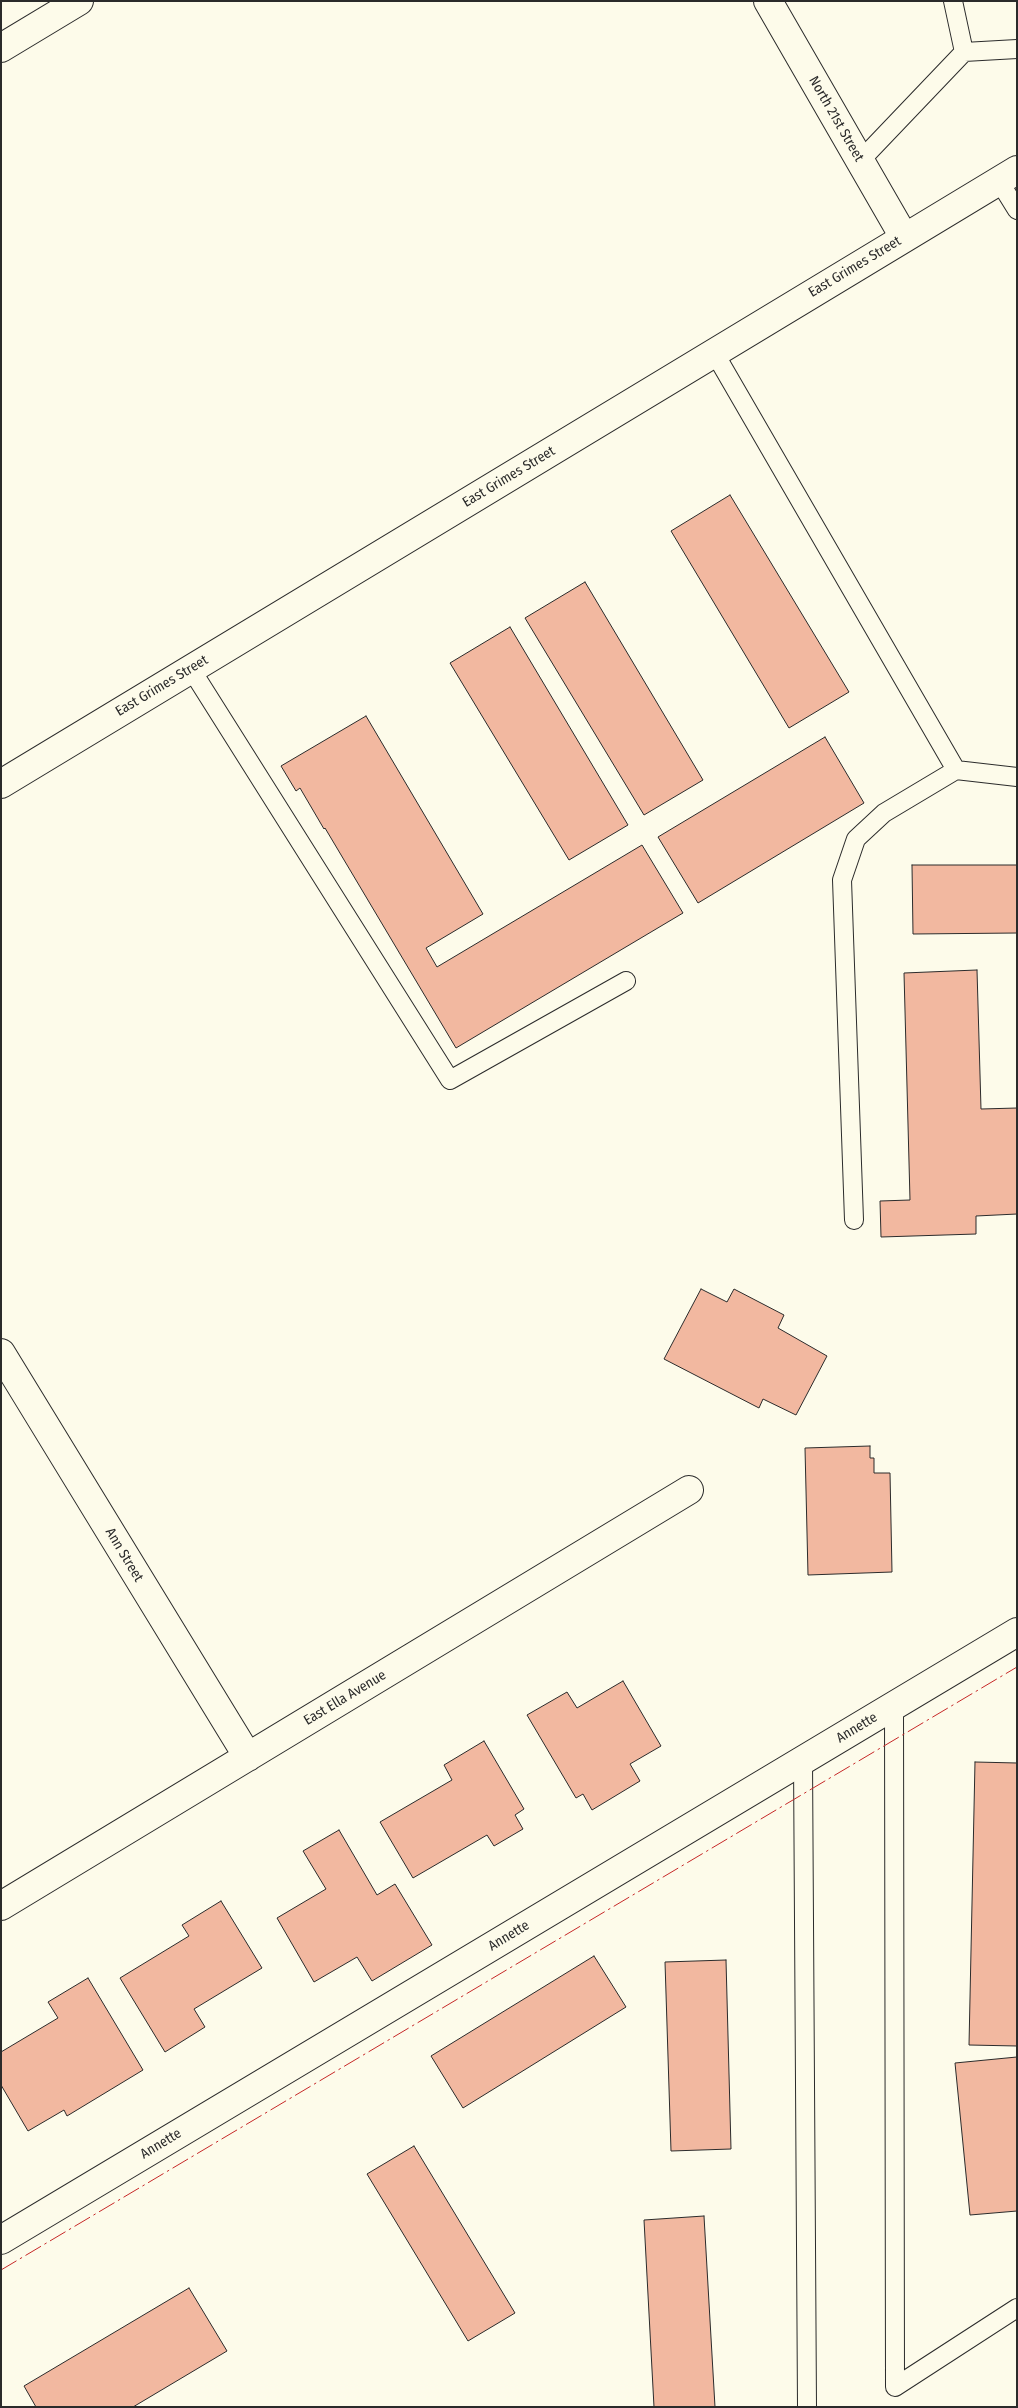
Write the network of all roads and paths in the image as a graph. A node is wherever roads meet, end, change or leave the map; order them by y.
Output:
1 (79, 1) edge
2 (768, 1) edge
3 (953, 1) edge
4 (1, 48) edge
5 (1017, 49) edge
6 (964, 52) junction
7 (860, 161) junction
8 (1008, 175) edge
9 (1017, 210) edge
10 (904, 237) junction
11 (714, 352) junction
12 (191, 669) junction
13 (956, 770) junction
14 (1017, 777) edge
15 (1, 784) edge
16 (626, 981) dead end
17 (854, 1220) dead end
18 (1, 1353) edge
19 (689, 1490) dead end
20 (1017, 1632) edge
21 (894, 1706) junction
22 (248, 1757) junction
23 (803, 1760) junction
24 (1, 1906) edge
25 (1, 2240) edge
26 (1017, 2308) edge
27 (807, 2407) edge

1 - 4 street
2 - 7 street, North 21st Street
3 - 6 lane
5 - 6 lane
6 - 7 lane
7 - 10 street, North 21st Street
8 - 9 lane
8 - 10 street, East Grimes Street
10 - 11 street, East Grimes Street
11 - 12 street, East Grimes Street
11 - 13 lane
12 - 15 street, East Grimes Street
12 - 16 lane
13 - 14 lane
13 - 17 lane
18 - 22 street, Ann Street
19 - 22 street, East Ella Avenue
20 - 21 street, Annette
21 - 23 street, Annette
21 - 26 lane
22 - 24 street, East Ella Avenue
23 - 25 street, Annette
23 - 27 lane

